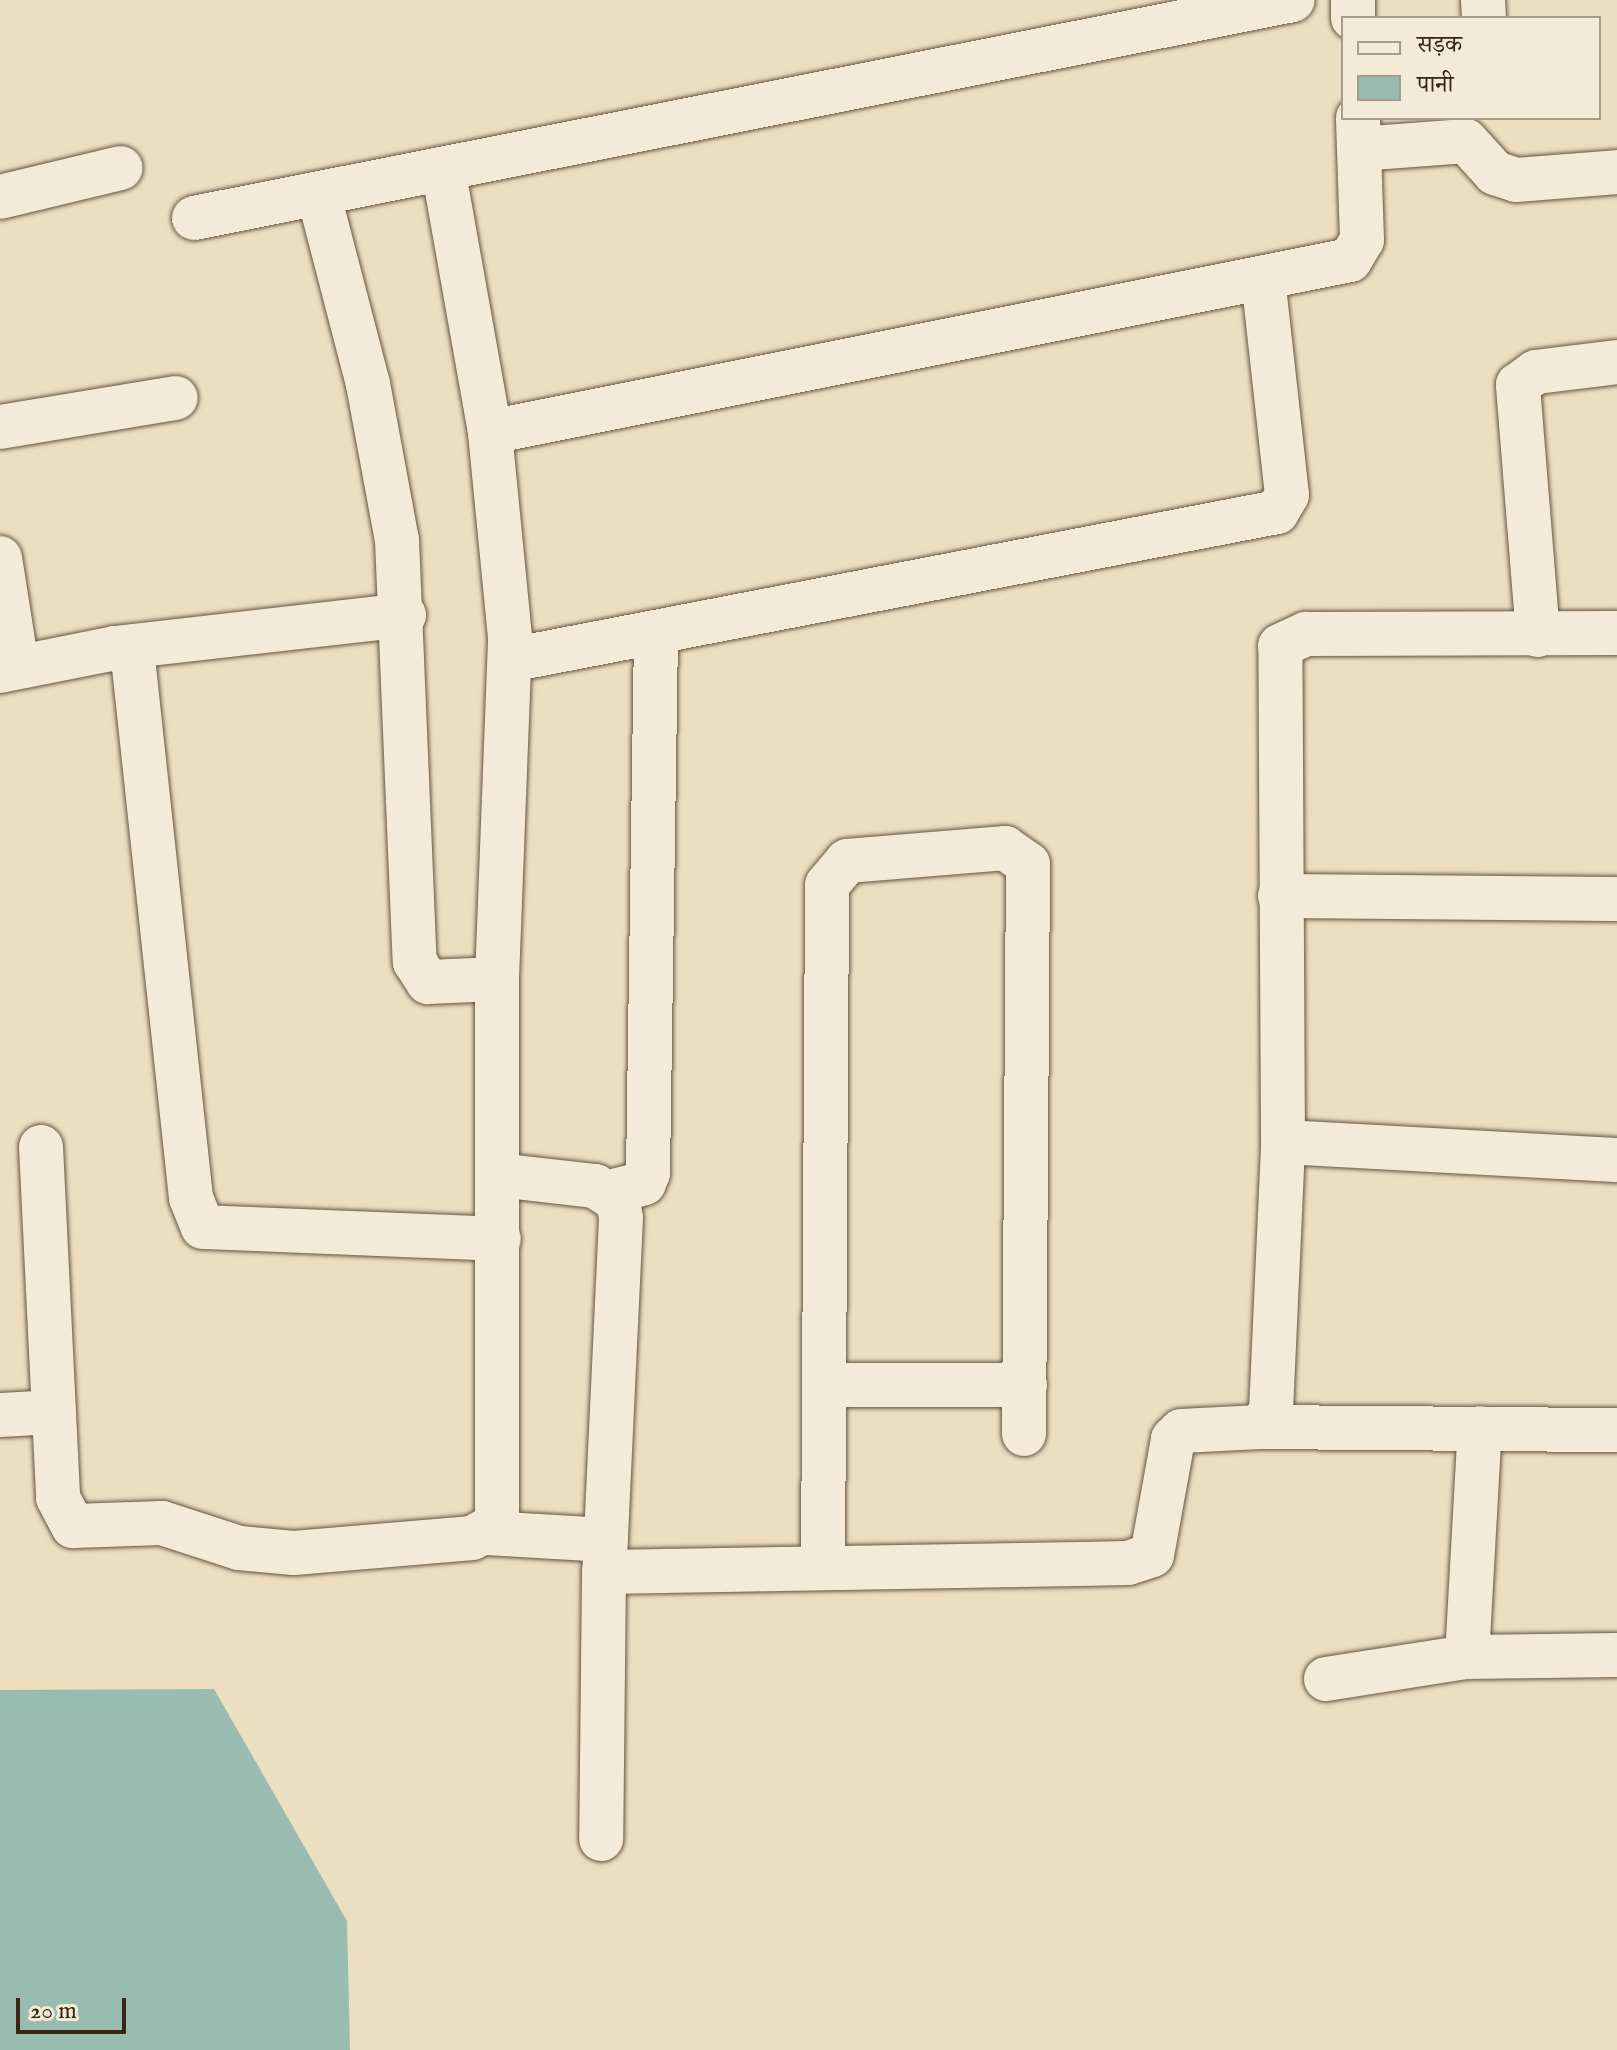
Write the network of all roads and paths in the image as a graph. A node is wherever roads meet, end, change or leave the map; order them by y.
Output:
1 (1293, 0) edge
2 (1487, 120) edge
3 (1358, 134) edge
4 (1489, 163) junction
5 (121, 168) dead end
6 (1617, 172) edge
7 (444, 174) junction
8 (319, 196) junction
9 (0, 197) edge
10 (194, 218) dead end
11 (1263, 278) junction
12 (1617, 362) edge
13 (176, 398) dead end
14 (0, 427) edge
15 (490, 432) junction
16 (0, 558) edge
17 (404, 615) junction
18 (656, 633) junction
19 (1617, 633) edge
20 (1538, 635) junction
21 (115, 648) junction
22 (510, 660) junction
23 (8, 669) edge
24 (1280, 896) junction
25 (1617, 899) edge
26 (497, 979) junction
27 (1283, 1142) junction
28 (41, 1147) dead end
29 (1617, 1160) edge
30 (498, 1175) junction
31 (609, 1192) junction
32 (499, 1239) junction
33 (824, 1385) junction
34 (1025, 1385) junction
35 (54, 1412) junction
36 (0, 1415) edge
37 (1260, 1427) junction
38 (1480, 1428) junction
39 (1617, 1430) edge
40 (1024, 1434) dead end
41 (488, 1533) junction
42 (605, 1556) junction
43 (823, 1568) junction
44 (1617, 1655) edge
45 (1467, 1657) junction
46 (1326, 1679) dead end
47 (601, 1839) dead end

1 - 7 street
2 - 4 street
3 - 4 street
3 - 11 street
4 - 6 street
5 - 9 street
7 - 8 street
7 - 15 street
8 - 10 street
8 - 17 street
11 - 15 street
11 - 18 street
12 - 20 street
13 - 14 street
15 - 22 street
16 - 23 street
17 - 21 street
17 - 26 street
18 - 22 street
18 - 31 street
19 - 20 street
20 - 24 street
21 - 23 street
21 - 32 street
22 - 26 street
24 - 25 street
24 - 27 street
26 - 30 street
27 - 29 street
27 - 37 street
28 - 35 street
30 - 31 street
30 - 32 street
31 - 42 street
32 - 41 street
33 - 34 street
33 - 34 street
33 - 43 street
34 - 40 street
35 - 36 street
35 - 41 street
37 - 38 street
37 - 43 street
38 - 39 street
38 - 45 street
41 - 42 street
42 - 43 street
42 - 47 street
44 - 45 street
45 - 46 street

